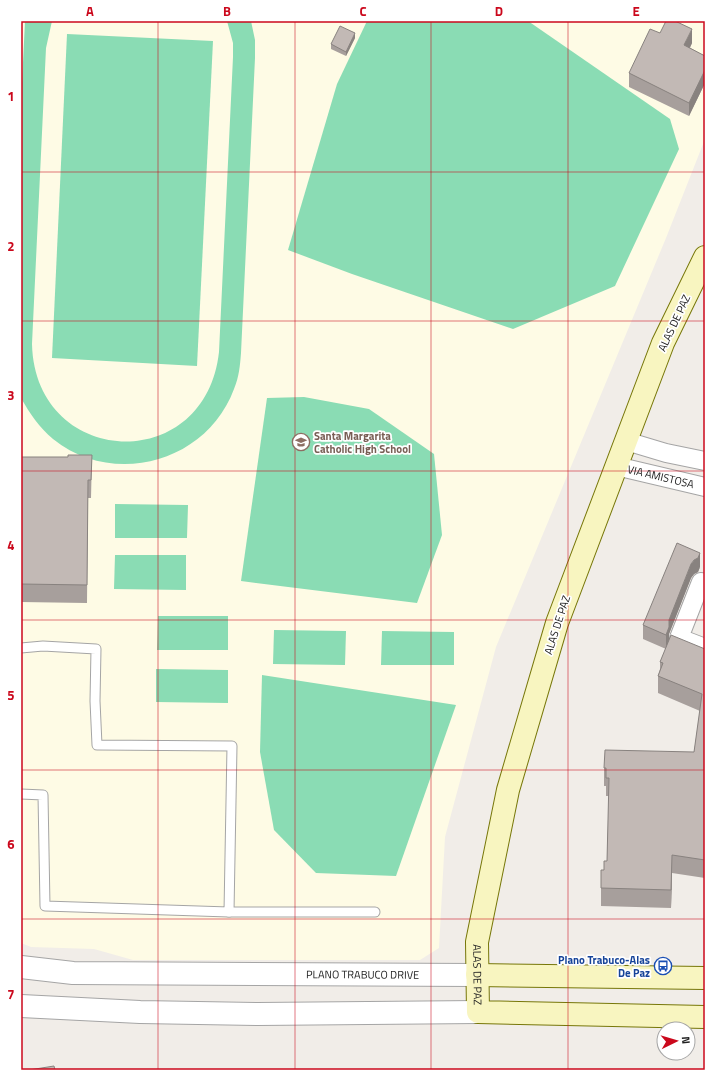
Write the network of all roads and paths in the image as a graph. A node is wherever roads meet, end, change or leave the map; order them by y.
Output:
1 (705, 257) edge
2 (626, 441) junction
3 (705, 461) edge
4 (616, 466) junction
5 (705, 487) edge
6 (705, 583) edge
7 (21, 648) edge
8 (705, 648) edge
9 (21, 794) edge
10 (229, 912) junction
11 (375, 912) dead end
12 (21, 967) edge
13 (478, 975) junction
14 (705, 978) edge
15 (21, 1006) edge
16 (478, 1012) junction
17 (705, 1017) edge

1 - 2 main road, ALAS DE PAZ
2 - 3 street
2 - 4 main road, ALAS DE PAZ
4 - 5 street, VIA AMISTOSA
4 - 13 main road, ALAS DE PAZ
6 - 8 street
7 - 10 lane
9 - 10 lane
10 - 11 lane
12 - 13 street, PLANO TRABUCO DRIVE
13 - 14 main road, PLANO TRABUCO DRIVE
13 - 16 main road, ALAS DE PAZ
15 - 16 street
16 - 17 main road

